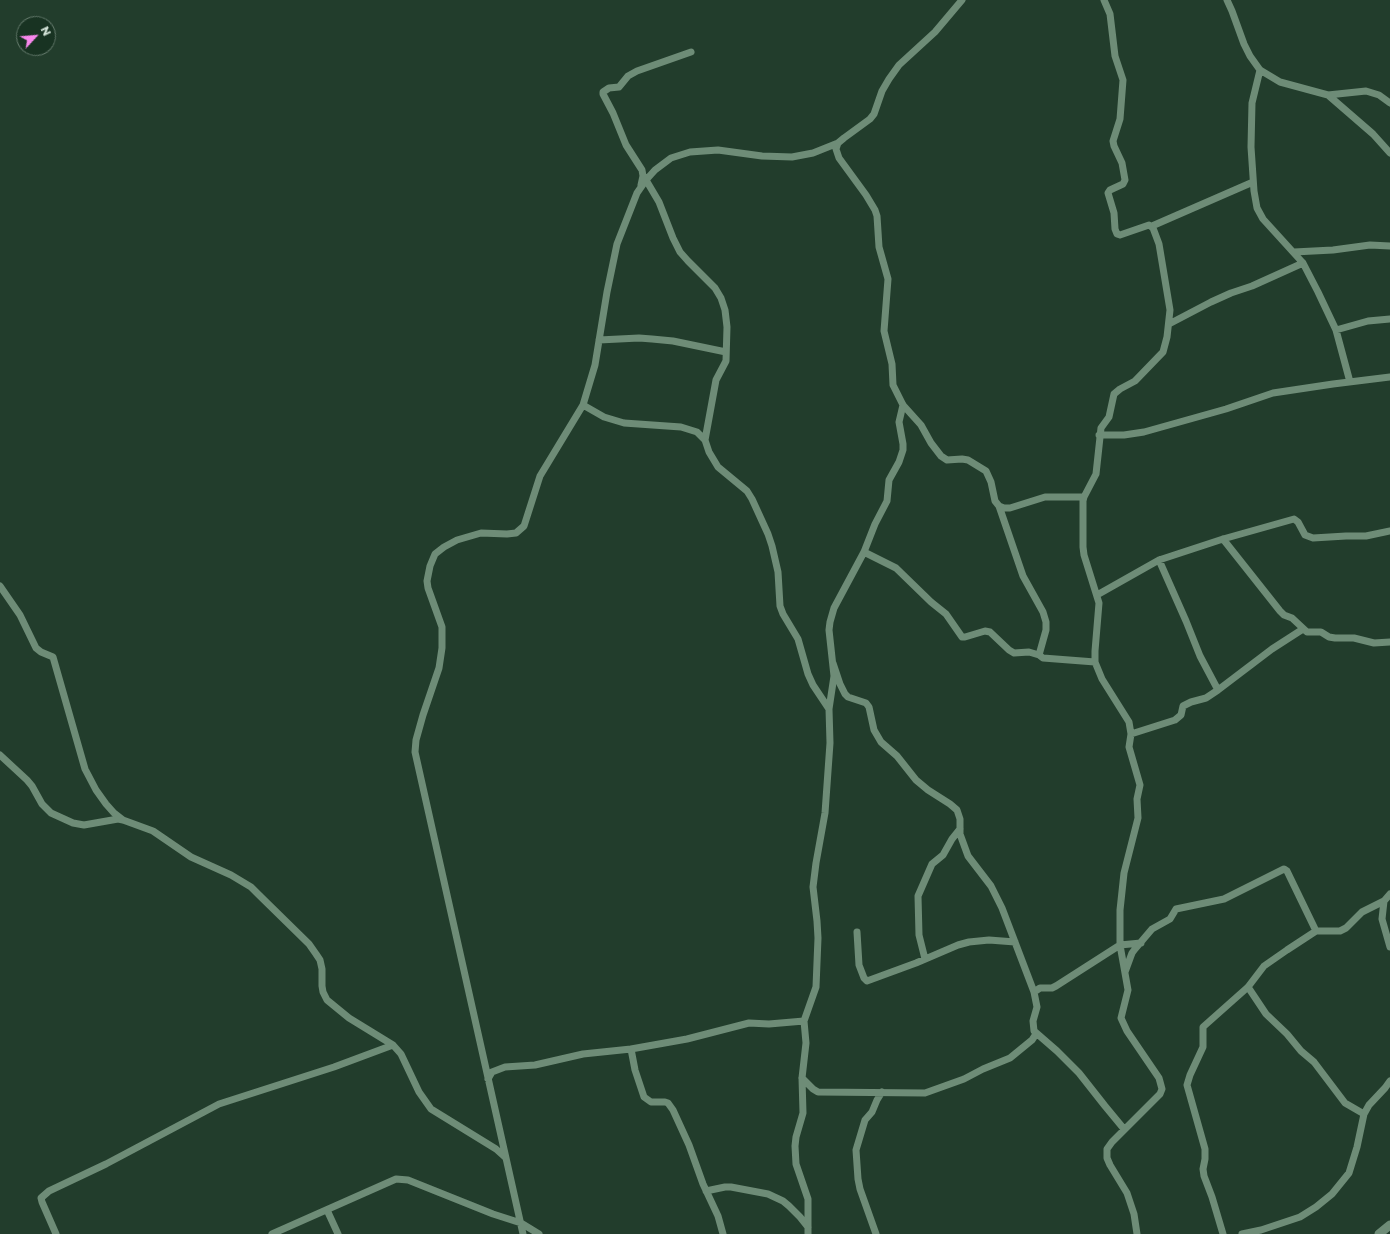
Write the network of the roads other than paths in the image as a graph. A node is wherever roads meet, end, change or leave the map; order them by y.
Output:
1 (962, 0) edge
2 (1104, 0) edge
3 (1227, 0) edge
4 (691, 52) dead end
5 (1260, 70) junction
6 (1328, 95) junction
7 (1390, 103) edge
8 (838, 143) junction
9 (1390, 154) edge
10 (644, 182) junction
11 (1253, 182) junction
12 (1152, 226) junction
13 (1390, 246) edge
14 (1294, 252) junction
15 (1303, 263) junction
16 (1390, 319) edge
17 (1169, 324) junction
18 (1336, 330) junction
19 (599, 340) junction
20 (726, 352) junction
21 (1390, 377) edge
22 (1350, 382) junction
23 (583, 405) junction
24 (903, 405) junction
25 (1099, 436) junction
26 (705, 440) junction
27 (1084, 497) junction
28 (999, 506) junction
29 (1390, 531) edge
30 (1223, 539) junction
31 (864, 552) junction
32 (1159, 560) junction
33 (0, 586) edge
34 (1097, 595) junction
35 (1303, 629) junction
36 (1390, 642) edge
37 (1039, 655) junction
38 (1095, 662) junction
39 (833, 663) junction
40 (1218, 690) junction
41 (829, 709) junction
42 (1131, 734) junction
43 (0, 755) edge
44 (123, 820) junction
45 (960, 829) junction
46 (1390, 894) edge
47 (1384, 901) junction
48 (1316, 931) junction
49 (857, 932) dead end
50 (1015, 942) junction
51 (1141, 943) junction
52 (1120, 945) junction
53 (1390, 947) edge
54 (925, 959) junction
55 (1124, 973) junction
56 (1248, 987) junction
57 (1034, 992) junction
58 (804, 1021) junction
59 (1036, 1034) junction
60 (393, 1045) junction
61 (631, 1049) junction
62 (802, 1078) junction
63 (488, 1079) junction
64 (1390, 1081) edge
65 (882, 1092) junction
66 (1364, 1114) junction
67 (1124, 1129) junction
68 (506, 1158) junction
69 (706, 1191) junction
70 (328, 1210) junction
71 (521, 1223) junction
72 (1390, 1225) edge
73 (808, 1231) edge
74 (56, 1234) edge
75 (272, 1234) edge
76 (338, 1234) edge
77 (523, 1234) edge
78 (540, 1234) edge
79 (723, 1234) edge
80 (876, 1234) edge
81 (1137, 1234) edge
82 (1224, 1234) edge
83 (1242, 1234) edge
84 (1378, 1234) edge

1 - 8 street
2 - 12 street
3 - 5 street
4 - 10 street
5 - 6 street
5 - 11 street
6 - 7 street
6 - 9 street
8 - 10 street
8 - 24 street
10 - 19 street
10 - 20 street
11 - 12 street
11 - 14 street
12 - 17 street
13 - 14 street
14 - 15 street
15 - 17 street
15 - 18 street
16 - 18 street
17 - 25 street
18 - 22 street
19 - 20 street
19 - 23 street
20 - 26 street
21 - 22 street
22 - 25 street
23 - 26 street
23 - 63 street
24 - 28 street
24 - 31 street
25 - 27 street
26 - 41 street
27 - 28 street
27 - 34 street
28 - 37 street
29 - 30 street
30 - 32 street
30 - 35 street
31 - 37 street
31 - 39 street
32 - 34 street
32 - 40 street
33 - 44 street
34 - 38 street
35 - 36 street
35 - 40 street
37 - 38 street
38 - 42 street
39 - 41 street
39 - 45 street
40 - 42 street
41 - 58 street
42 - 52 street
43 - 44 street
44 - 60 street
45 - 50 street
45 - 54 street
46 - 47 street
47 - 48 street
47 - 53 street
48 - 51 street
48 - 56 street
49 - 54 street
50 - 54 street
50 - 57 street
51 - 52 street
51 - 55 street
52 - 55 street
52 - 57 street
55 - 67 street
56 - 66 street
56 - 82 street
57 - 59 street
58 - 61 street
58 - 62 street
59 - 65 street
59 - 67 street
60 - 68 street
60 - 74 street
61 - 63 street
61 - 69 street
62 - 65 street
62 - 73 street
63 - 68 street
64 - 66 street
65 - 80 street
66 - 83 street
67 - 81 street
68 - 71 street
69 - 73 street
69 - 79 street
70 - 71 street
70 - 75 street
70 - 76 street
71 - 77 street
71 - 78 street
72 - 84 street

